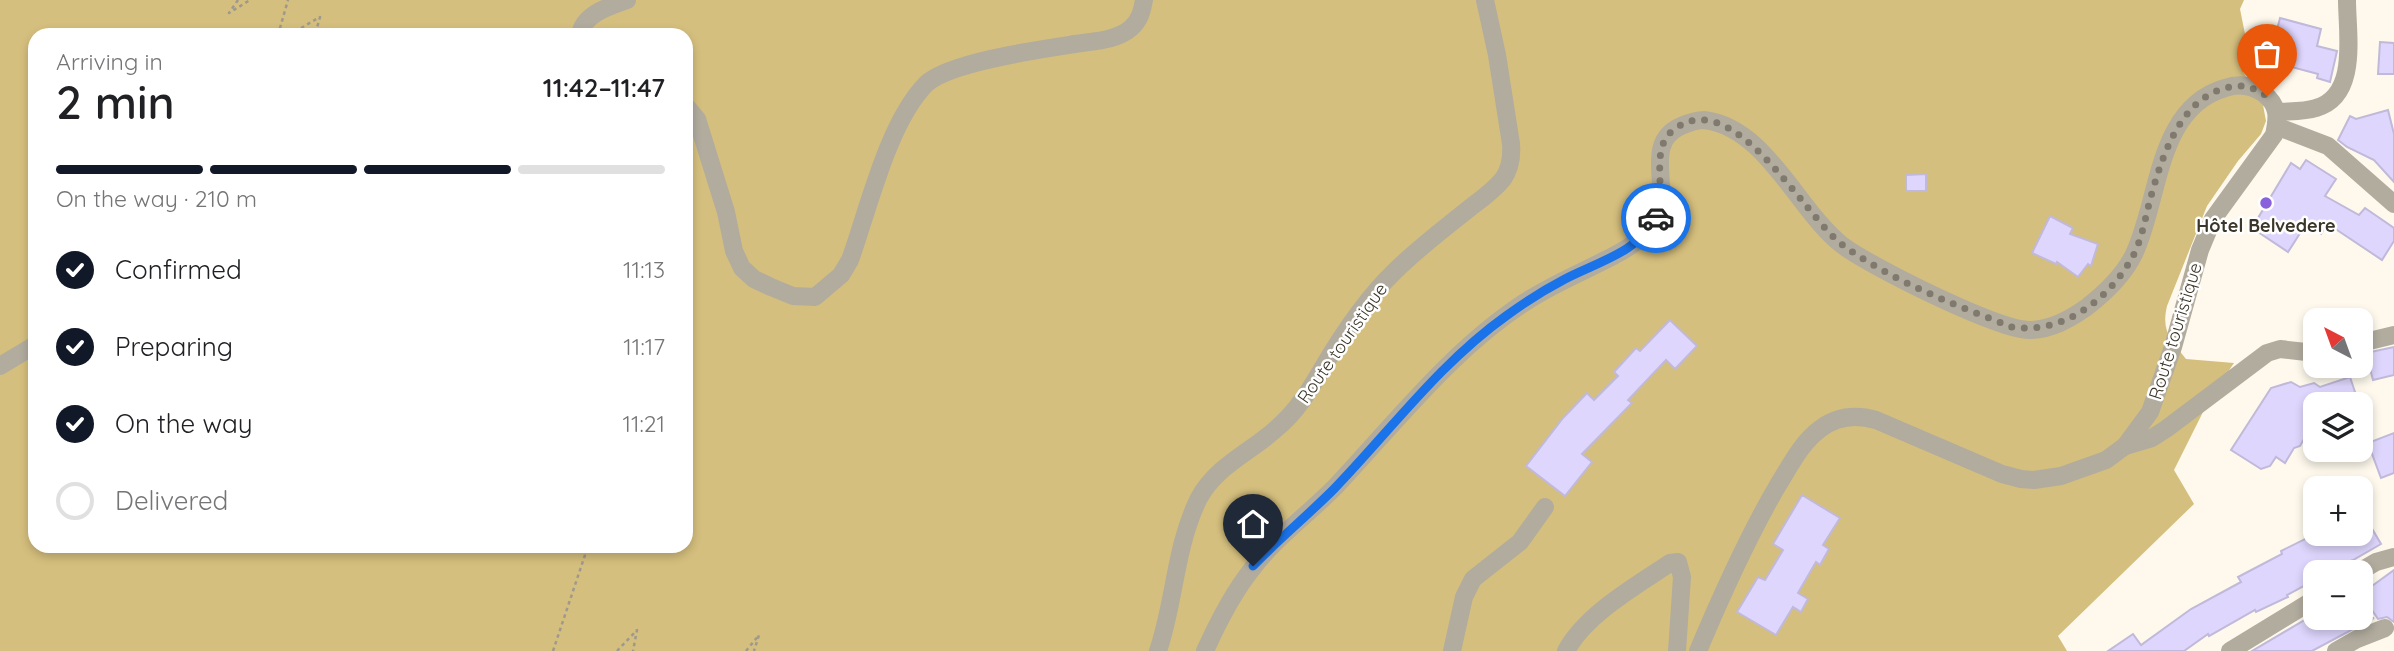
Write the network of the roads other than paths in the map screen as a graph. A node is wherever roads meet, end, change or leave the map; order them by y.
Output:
1 (627, 0) edge
2 (1144, 0) edge
3 (1485, 0) edge
4 (2347, 0) edge
5 (582, 28) edge
6 (693, 114) edge
7 (2277, 119) junction
8 (2394, 204) edge
9 (2394, 335) edge
10 (2373, 340) edge
11 (28, 349) edge
12 (2303, 352) edge
13 (0, 366) edge
14 (2125, 446) junction
15 (1545, 507) dead end
16 (2394, 557) edge
17 (2373, 564) edge
18 (2303, 606) edge
19 (2385, 628) dead end
20 (1158, 651) edge
21 (1205, 651) edge
22 (1452, 651) edge
23 (1566, 651) edge
24 (1677, 651) edge
25 (1698, 651) edge
26 (2230, 651) edge
27 (2336, 651) edge

1 - 5 street
2 - 6 street
3 - 20 street, Route touristique
4 - 7 street
7 - 8 street
7 - 14 street, Route touristique
7 - 21 street
9 - 10 street
11 - 13 street
12 - 14 street
14 - 25 street, Route touristique
15 - 22 street
16 - 17 street
18 - 26 street
19 - 27 street
23 - 24 street

